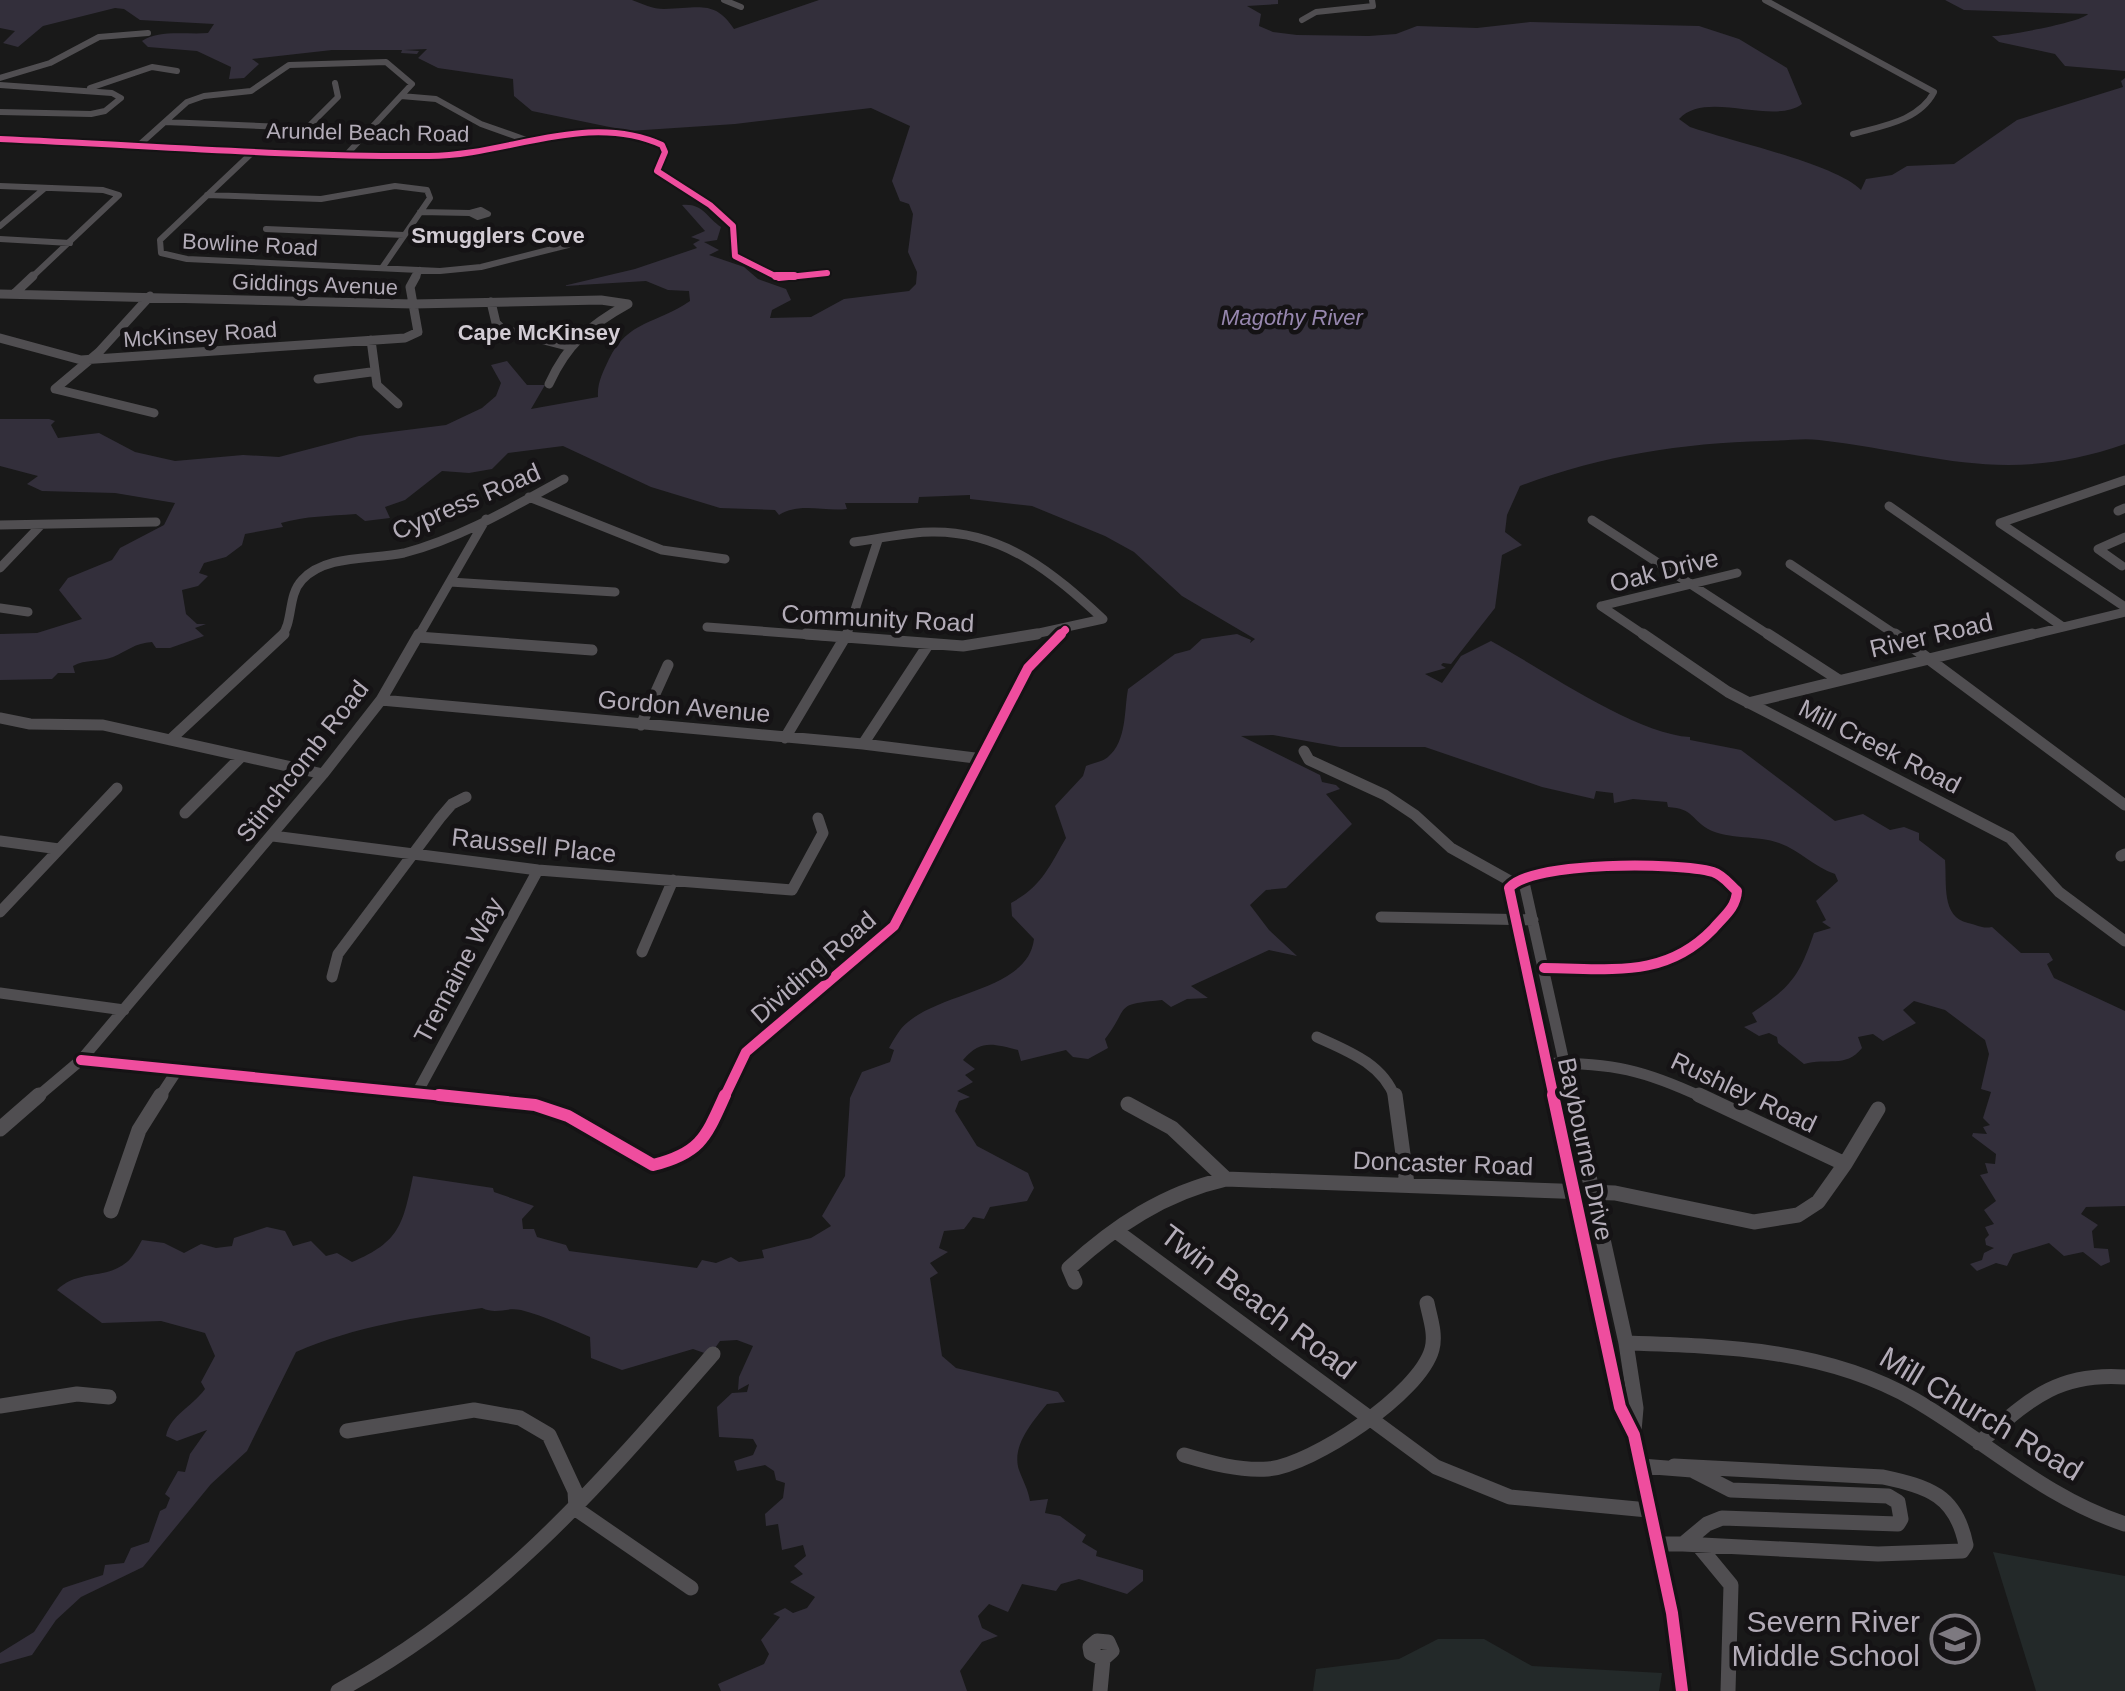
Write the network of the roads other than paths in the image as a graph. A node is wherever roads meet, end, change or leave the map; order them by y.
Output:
1 (724, 0) edge
2 (1372, 0) edge
3 (1766, 0) edge
4 (741, 8) dead end
5 (1302, 20) dead end
6 (88, 29) dead end
7 (148, 33) dead end
8 (104, 36) junction
9 (177, 70) dead end
10 (0, 82) edge
11 (335, 84) dead end
12 (80, 91) junction
13 (401, 96) junction
14 (0, 112) edge
15 (165, 122) junction
16 (1853, 134) dead end
17 (0, 139) edge
18 (534, 142) junction
19 (114, 145) junction
20 (138, 146) junction
21 (203, 148) junction
22 (254, 150) junction
23 (347, 154) junction
24 (102, 155) dead end
25 (192, 159) dead end
26 (0, 186) edge
27 (264, 186) dead end
28 (46, 188) junction
29 (207, 195) junction
30 (254, 197) junction
31 (420, 212) junction
32 (470, 214) dead end
33 (0, 226) edge
34 (266, 229) dead end
35 (404, 235) junction
36 (0, 240) edge
37 (70, 243) junction
38 (556, 248) dead end
39 (382, 268) junction
40 (420, 270) junction
41 (827, 274) dead end
42 (0, 294) edge
43 (14, 294) junction
44 (150, 296) junction
45 (491, 302) junction
46 (413, 304) junction
47 (0, 338) edge
48 (371, 340) junction
49 (567, 346) junction
50 (90, 360) junction
51 (372, 372) junction
52 (318, 379) dead end
53 (549, 384) dead end
54 (398, 404) dead end
55 (154, 413) dead end
56 (564, 480) dead end
57 (2125, 480) edge
58 (529, 498) junction
59 (1889, 506) dead end
60 (486, 518) junction
61 (1596, 519) dead end
62 (156, 522) dead end
63 (41, 524) junction
64 (0, 525) edge
65 (2125, 537) edge
66 (878, 540) junction
67 (854, 542) dead end
68 (726, 559) dead end
69 (1790, 564) dead end
70 (2122, 566) dead end
71 (0, 568) edge
72 (1737, 573) dead end
73 (450, 582) junction
74 (1693, 586) junction
75 (615, 592) dead end
76 (1601, 606) joint
77 (0, 608) edge
78 (2125, 610) edge
79 (28, 612) dead end
80 (708, 627) dead end
81 (2063, 627) junction
82 (1065, 630) junction
83 (418, 637) junction
84 (846, 638) junction
85 (928, 645) junction
86 (592, 650) dead end
87 (1931, 658) junction
88 (668, 665) dead end
89 (1839, 680) junction
90 (381, 700) junction
91 (1748, 703) junction
92 (0, 718) edge
93 (642, 725) junction
94 (785, 738) junction
95 (170, 740) junction
96 (863, 744) junction
97 (1304, 752) dead end
98 (242, 756) junction
99 (983, 759) junction
100 (323, 774) junction
101 (118, 788) dead end
102 (466, 797) dead end
103 (2125, 805) edge
104 (185, 813) dead end
105 (818, 818) dead end
106 (273, 836) junction
107 (0, 841) edge
108 (58, 848) junction
109 (412, 855) junction
110 (538, 870) junction
111 (673, 880) junction
112 (1518, 880) junction
113 (0, 912) edge
114 (1381, 917) dead end
115 (1515, 920) junction
116 (1534, 920) junction
117 (2125, 942) edge
118 (642, 952) dead end
119 (1544, 968) junction
120 (332, 978) dead end
121 (0, 993) edge
122 (124, 1010) junction
123 (1317, 1037) dead end
124 (81, 1060) junction
125 (1547, 1062) junction
126 (1563, 1062) junction
127 (178, 1069) junction
128 (418, 1091) junction
129 (1128, 1104) dead end
130 (1878, 1110) dead end
131 (0, 1129) edge
132 (1840, 1170) junction
133 (1226, 1179) junction
134 (1407, 1184) junction
135 (1574, 1191) junction
136 (1592, 1192) junction
137 (111, 1211) dead end
138 (1116, 1231) junction
139 (1075, 1282) dead end
140 (1427, 1302) dead end
141 (1626, 1343) junction
142 (713, 1354) dead end
143 (2125, 1377) edge
144 (109, 1397) dead end
145 (0, 1406) edge
146 (1368, 1418) junction
147 (346, 1432) dead end
148 (1634, 1435) junction
149 (1979, 1442) junction
150 (1184, 1455) dead end
151 (1640, 1466) junction
152 (1674, 1466) junction
153 (576, 1509) junction
154 (1648, 1510) junction
155 (2125, 1524) edge
156 (1656, 1544) junction
157 (1691, 1545) junction
158 (691, 1588) dead end
159 (1103, 1659) dead end
160 (338, 1691) edge
161 (1100, 1691) edge
162 (1682, 1691) edge
163 (1728, 1691) edge

1 - 4 street
2 - 5 street
3 - 16 street
6 - 8 street
7 - 8 street
8 - 10 street
9 - 12 street
10 - 12 street
11 - 15 street
12 - 14 street
13 - 15 street
13 - 18 street
13 - 23 street
15 - 20 street
17 - 19 street, Arundel Beach Road
18 - 23 street, Arundel Beach Road
18 - 41 street, Arundel Beach Road
19 - 20 street, Arundel Beach Road
19 - 24 street
20 - 21 street, Arundel Beach Road
21 - 22 street, Arundel Beach Road
21 - 25 street
22 - 23 street, Arundel Beach Road
22 - 29 street, Bowline Road
26 - 28 street
27 - 30 street
28 - 33 street
28 - 37 street
29 - 30 street
29 - 39 street, Bowline Road
30 - 31 street
31 - 32 street
31 - 35 street
34 - 35 street
35 - 39 street
36 - 37 street
37 - 43 street
38 - 40 street, Bowline Road
39 - 40 street, Bowline Road
40 - 46 street
42 - 43 street, Giddings Avenue
43 - 44 street, Giddings Avenue
44 - 46 street, Giddings Avenue
44 - 50 street
45 - 46 street, Giddings Avenue
45 - 49 street
45 - 49 street, Giddings Avenue
46 - 48 street, McKinsey Road
47 - 50 street, McKinsey Road
48 - 50 street, McKinsey Road
48 - 51 street
49 - 53 street
50 - 55 street
51 - 52 street
51 - 54 street
56 - 58 street, Cypress Road
57 - 78 street
58 - 60 street, Cypress Road
58 - 68 street
59 - 81 street
60 - 73 street, Stinchcomb Road
60 - 95 street, Cypress Road
61 - 74 street
62 - 63 street
63 - 64 street
63 - 71 street
65 - 70 street
66 - 67 street
66 - 82 street, Community Road
66 - 84 street
69 - 87 street
72 - 74 street, Oak Drive
73 - 75 street
73 - 83 street, Stinchcomb Road
74 - 76 street, Oak Drive
74 - 89 street
76 - 91 street, Mill Creek Road
77 - 79 street
78 - 81 street, River Road
80 - 84 street, Community Road
81 - 87 street, River Road
82 - 85 street, Community Road
82 - 99 street, Dividing Road
83 - 86 street
83 - 90 street, Stinchcomb Road
84 - 85 street, Community Road
84 - 94 street
85 - 96 street
87 - 89 street, River Road
87 - 103 street
88 - 93 street
89 - 91 street, River Road
90 - 93 street, Gordon Avenue
90 - 100 street, Stinchcomb Road
91 - 117 street, Mill Creek Road
92 - 95 street
93 - 94 street, Gordon Avenue
94 - 96 street, Gordon Avenue
95 - 98 street
96 - 99 street, Gordon Avenue
97 - 112 street
98 - 100 street
98 - 104 street
99 - 128 street, Dividing Road
100 - 106 street, Stinchcomb Road
101 - 108 street
102 - 109 street
105 - 111 street, Raussell Place
106 - 109 street, Raussell Place
106 - 122 street, Stinchcomb Road
107 - 108 street
108 - 113 street
109 - 110 street, Raussell Place
109 - 120 street
110 - 111 street, Raussell Place
110 - 128 street, Tremaine Way
111 - 118 street
112 - 115 street, Baybourne Drive
112 - 116 street, Baybourne Drive
112 - 119 street
114 - 115 street
115 - 116 street
115 - 125 street, Baybourne Drive
116 - 119 street, Baybourne Drive
119 - 126 street, Baybourne Drive
121 - 122 street
122 - 124 street, Stinchcomb Road
123 - 134 street
124 - 127 street, Dividing Road
124 - 131 street, Stinchcomb Road
125 - 126 street, Rushley Road
125 - 135 street, Baybourne Drive
126 - 132 street, Rushley Road
126 - 136 street, Baybourne Drive
127 - 128 street, Dividing Road
127 - 137 street
129 - 133 street
130 - 132 street, Doncaster Road
132 - 136 street, Doncaster Road
133 - 134 street, Doncaster Road
133 - 138 street, Doncaster Road
134 - 135 street, Doncaster Road
135 - 136 street, Doncaster Road
135 - 148 street, Baybourne Drive
136 - 141 street, Baybourne Drive
138 - 139 street, Doncaster Road
138 - 146 street, Twin Beach Road
140 - 146 street
141 - 148 street, Baybourne Drive
141 - 149 street, Mill Church Road
142 - 153 street
143 - 149 street
144 - 145 street
146 - 150 street
146 - 154 street, Twin Beach Road
147 - 153 street
148 - 151 street
149 - 155 street, Mill Church Road
151 - 152 street
151 - 154 street
152 - 157 street
152 - 157 street
153 - 158 street
153 - 160 street
154 - 156 street
156 - 157 street
156 - 162 street
157 - 163 street
159 - 161 street

